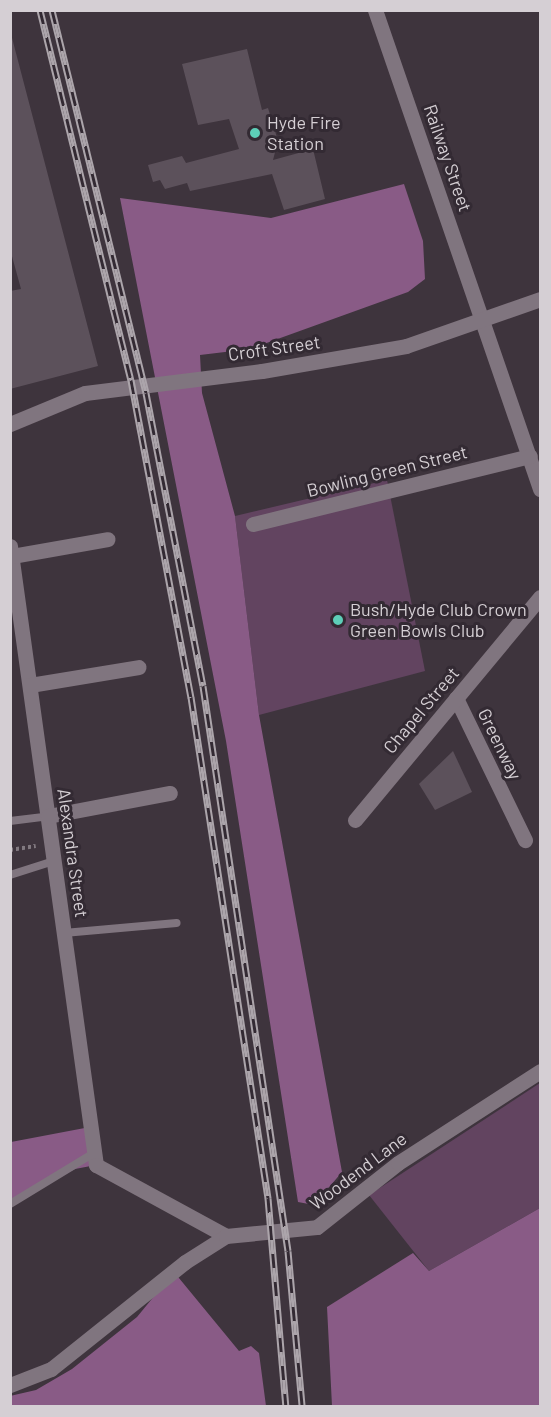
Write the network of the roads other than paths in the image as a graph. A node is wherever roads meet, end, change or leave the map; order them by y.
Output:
1 (375, 10) edge
2 (540, 298) edge
3 (484, 319) junction
4 (10, 424) edge
5 (530, 456) junction
6 (540, 489) edge
7 (253, 524) dead end
8 (108, 539) dead end
9 (11, 551) edge
10 (540, 597) edge
11 (139, 667) dead end
12 (30, 685) junction
13 (456, 698) junction
14 (170, 793) dead end
15 (48, 816) junction
16 (355, 820) dead end
17 (10, 821) edge
18 (525, 840) dead end
19 (54, 861) junction
20 (10, 875) edge
21 (177, 923) dead end
22 (64, 933) junction
23 (540, 1071) edge
24 (95, 1159) junction
25 (10, 1204) edge
26 (226, 1236) junction
27 (10, 1385) edge

1 - 3 street, Railway Street
2 - 3 street, Croft Street
3 - 4 street, Croft Street
3 - 5 street, Railway Street
5 - 6 street, Railway Street
5 - 7 street, Bowling Green Street
8 - 9 street
9 - 12 street, Alexandra Street
10 - 13 street, Chapel Street
11 - 12 street
12 - 15 street, Alexandra Street
13 - 16 street, Chapel Street
13 - 18 street, Greenway
14 - 15 street
15 - 17 lane
15 - 19 street, Alexandra Street
19 - 20 lane
19 - 22 street, Alexandra Street
21 - 22 lane
22 - 24 street, Alexandra Street
23 - 26 street, Woodend Lane
24 - 25 lane
24 - 26 street
26 - 27 street, Woodend Lane

